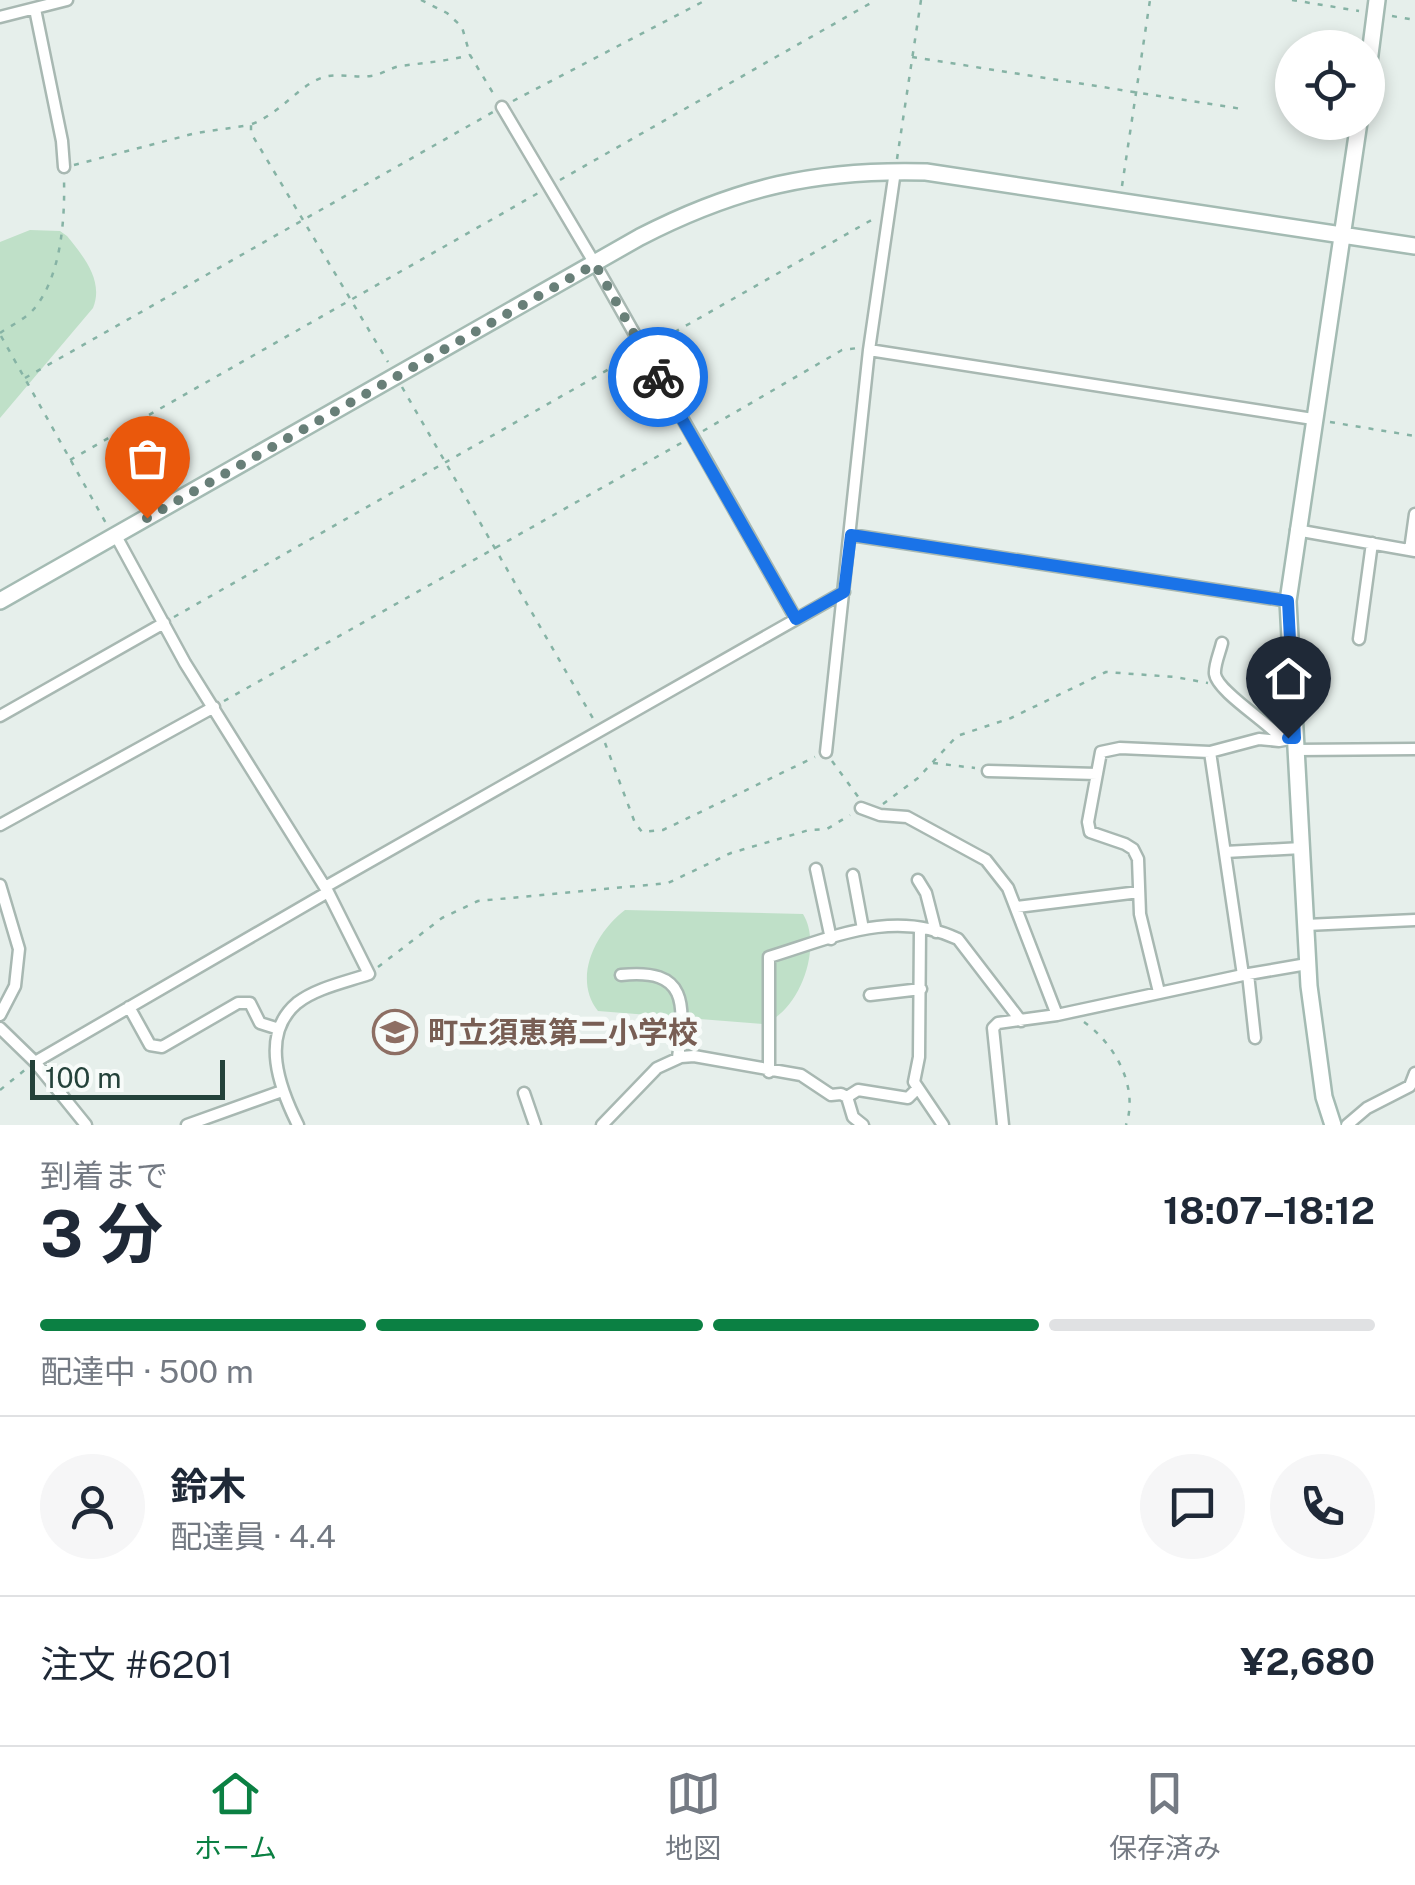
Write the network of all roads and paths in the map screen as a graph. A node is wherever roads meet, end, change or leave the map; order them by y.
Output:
1 (67, 0) edge
2 (421, 0) edge
3 (706, 0) edge
4 (876, 0) edge
5 (921, 0) edge
6 (1150, 0) edge
7 (1292, 0) edge
8 (1376, 7) edge
9 (36, 10) junction
10 (0, 17) edge
11 (1415, 20) edge
12 (470, 55) junction
13 (912, 56) junction
14 (502, 108) junction
15 (1242, 109) dead end
16 (251, 124) junction
17 (1356, 140) edge
18 (64, 167) junction
19 (895, 171) junction
20 (1120, 200) junction
21 (890, 210) junction
22 (303, 220) junction
23 (1342, 236) junction
24 (1415, 246) edge
25 (595, 264) junction
26 (0, 334) edge
27 (869, 350) junction
28 (396, 376) junction
29 (25, 378) junction
30 (1313, 419) junction
31 (1415, 436) edge
32 (692, 437) junction
33 (70, 460) junction
34 (1415, 514) edge
35 (1296, 530) junction
36 (851, 535) junction
37 (116, 536) junction
38 (1372, 543) junction
39 (492, 548) junction
40 (1412, 550) edge
41 (844, 592) junction
42 (0, 601) edge
43 (1288, 601) junction
44 (796, 619) junction
45 (164, 623) junction
46 (1359, 639) dead end
47 (1222, 643) dead end
48 (1219, 686) junction
49 (214, 706) junction
50 (0, 716) edge
51 (600, 731) junction
52 (1291, 743) junction
53 (1415, 749) edge
54 (826, 752) junction
55 (1210, 752) junction
56 (932, 763) junction
57 (988, 771) joint
58 (1097, 774) junction
59 (865, 810) junction
60 (0, 825) edge
61 (1302, 848) junction
62 (1225, 852) junction
63 (816, 869) dead end
64 (853, 875) dead end
65 (918, 880) dead end
66 (0, 885) edge
67 (326, 889) junction
68 (1139, 892) junction
69 (1017, 907) junction
70 (1415, 920) edge
71 (1306, 925) junction
72 (920, 928) junction
73 (864, 929) junction
74 (936, 932) junction
75 (831, 939) junction
76 (1307, 964) junction
77 (369, 974) junction
78 (622, 975) dead end
79 (1246, 975) junction
80 (921, 989) junction
81 (1159, 992) junction
82 (870, 996) dead end
83 (130, 1007) junction
84 (1071, 1012) junction
85 (1057, 1014) junction
86 (0, 1015) edge
87 (1021, 1020) junction
88 (0, 1028) edge
89 (279, 1029) junction
90 (1255, 1038) dead end
91 (678, 1058) junction
92 (35, 1062) junction
93 (770, 1072) junction
94 (1415, 1073) edge
95 (918, 1089) junction
96 (0, 1090) edge
97 (282, 1092) junction
98 (524, 1093) dead end
99 (847, 1098) junction
100 (86, 1125) edge
101 (186, 1125) edge
102 (298, 1125) edge
103 (535, 1125) edge
104 (602, 1125) edge
105 (862, 1125) edge
106 (944, 1125) edge
107 (1003, 1125) edge
108 (1126, 1125) edge
109 (1333, 1125) edge
110 (1346, 1125) edge

1 - 9 street
2 - 12 path
3 - 14 path
4 - 33 path
5 - 13 path
6 - 20 path
7 - 8 path
8 - 11 path
9 - 10 street
9 - 18 street
12 - 14 path
12 - 16 path
13 - 15 path
13 - 19 path
14 - 22 path
14 - 25 street
16 - 18 path
16 - 22 path
17 - 23 street
18 - 26 path
19 - 20 street
19 - 21 street
19 - 25 street
20 - 23 street
21 - 27 street
21 - 45 path
22 - 28 path
22 - 29 path
23 - 24 street
23 - 30 street
25 - 28 street
25 - 32 street
26 - 29 path
27 - 30 street
27 - 32 path
27 - 36 street
28 - 37 street
28 - 39 path
29 - 33 path
30 - 31 path
30 - 35 street
32 - 39 path
32 - 44 street
33 - 37 path
34 - 40 street
35 - 38 street
35 - 43 street
36 - 41 street
36 - 43 street
37 - 42 street
37 - 45 street
38 - 40 street
38 - 46 street
39 - 49 path
39 - 51 path
41 - 44 street
41 - 54 street
43 - 52 street
44 - 51 street
45 - 49 street
45 - 50 street
47 - 48 street
48 - 52 street
48 - 56 path
49 - 60 street
49 - 67 street
51 - 54 path
51 - 67 street
52 - 53 street
52 - 55 street
52 - 61 street
54 - 59 path
55 - 58 street
55 - 62 street
56 - 57 path
56 - 59 path
57 - 58 street
58 - 68 street
59 - 69 street
59 - 77 path
61 - 62 street
61 - 71 street
62 - 79 street
63 - 75 street
64 - 73 street
65 - 74 street
66 - 86 street
67 - 77 street
67 - 83 street
68 - 69 street
68 - 81 street
69 - 85 street
70 - 71 street
71 - 76 street
72 - 73 street
72 - 74 street
72 - 80 street
73 - 75 street
74 - 87 street
75 - 93 street
76 - 79 street
76 - 109 street
77 - 89 street
78 - 91 street
79 - 81 street
79 - 90 street
80 - 82 street
80 - 95 street
81 - 84 street
83 - 89 street
83 - 92 street
84 - 85 street
84 - 108 path
85 - 87 street
87 - 107 street
88 - 92 street
89 - 97 street
91 - 93 street
91 - 104 street
92 - 96 path
92 - 100 street
93 - 99 street
94 - 110 street
95 - 99 street
95 - 106 street
97 - 101 street
97 - 102 street
98 - 103 street
99 - 105 street

